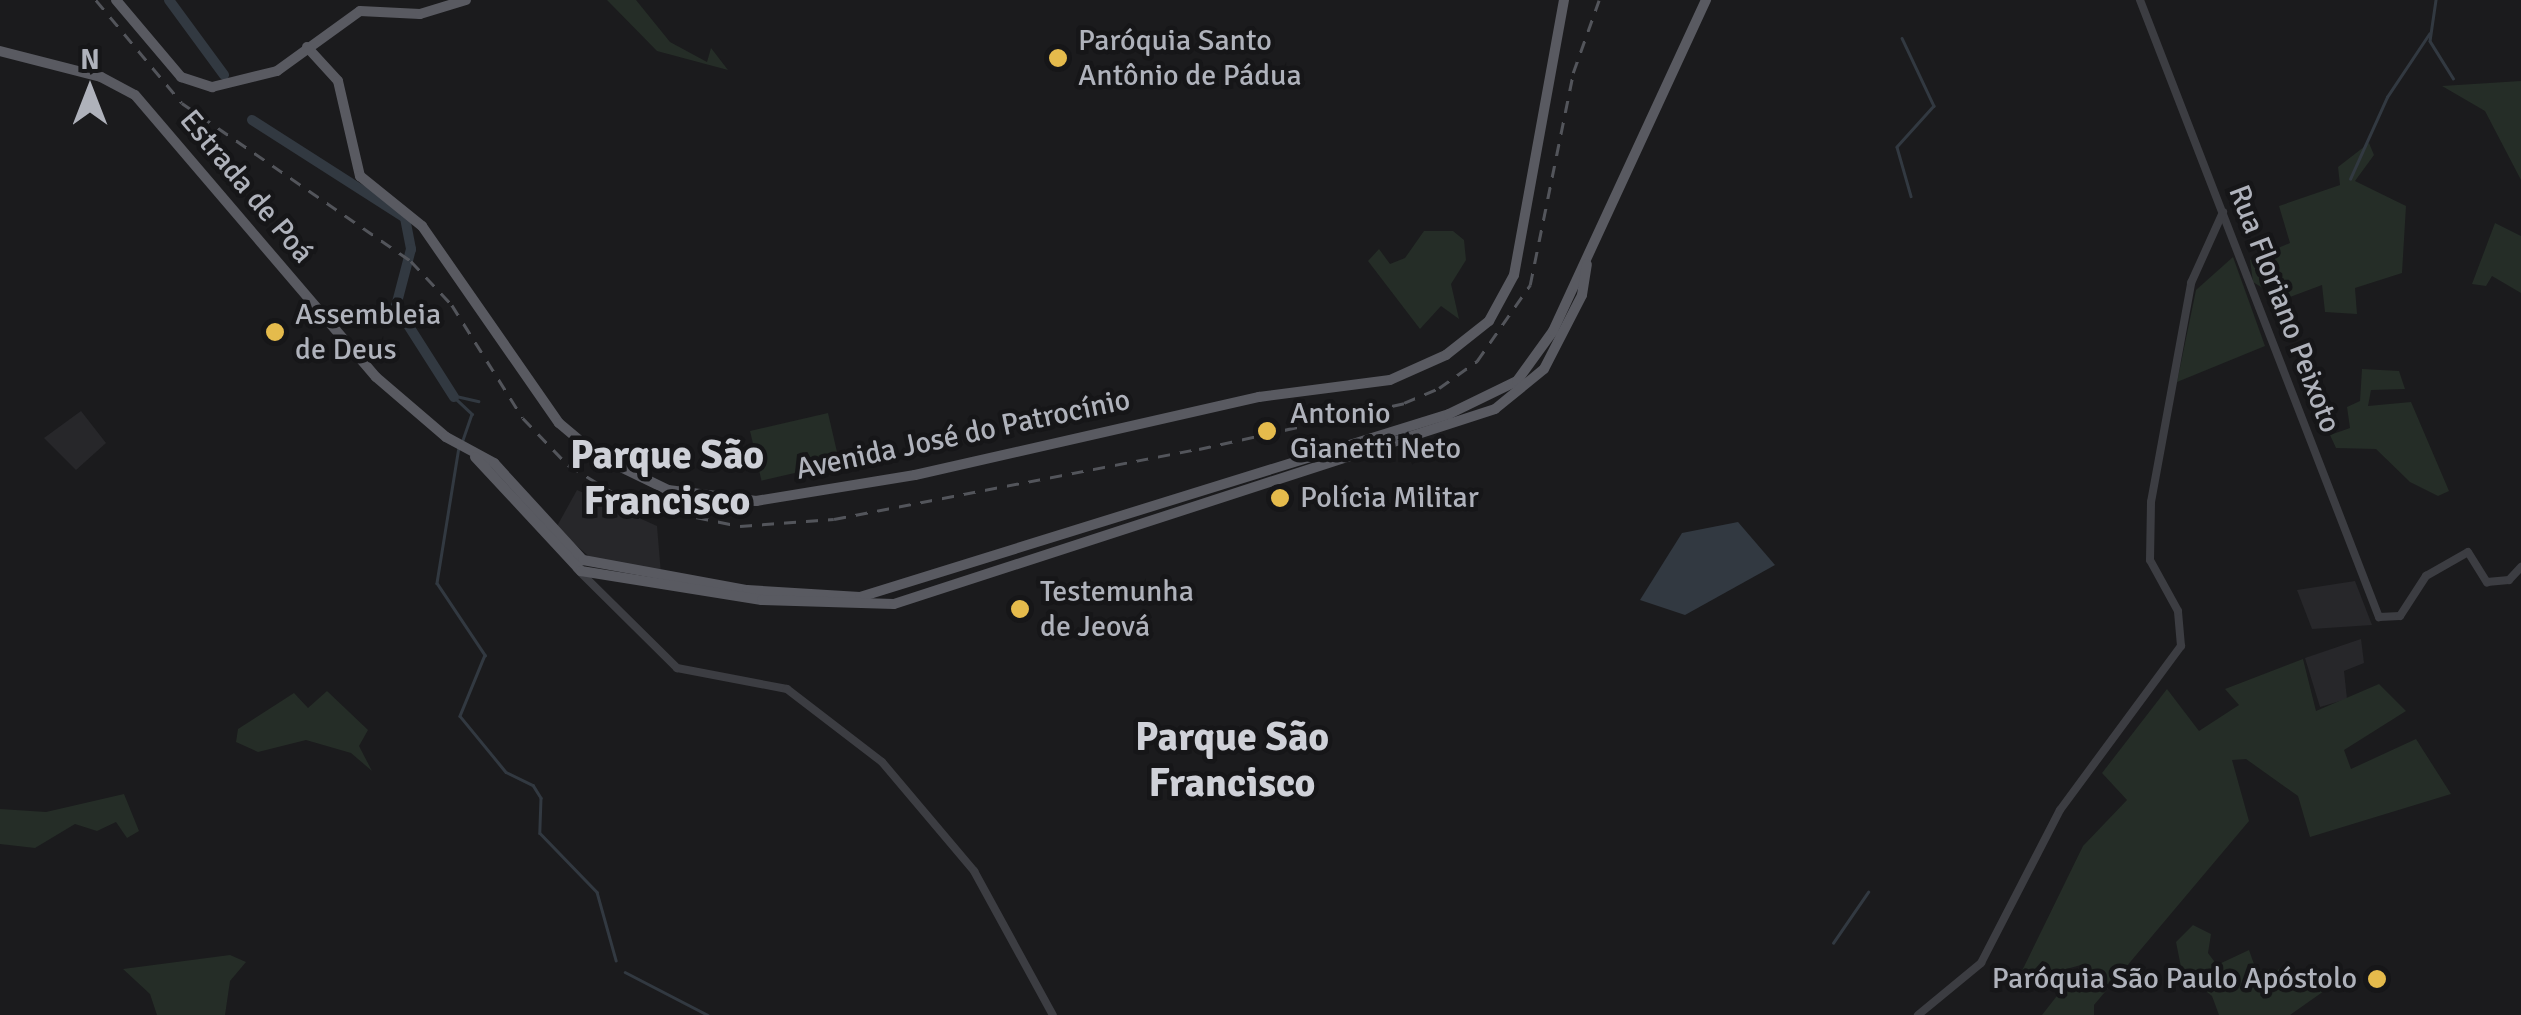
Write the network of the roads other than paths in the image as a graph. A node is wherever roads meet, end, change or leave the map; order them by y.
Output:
1 (116, 0) edge
2 (466, 0) edge
3 (1564, 0) edge
4 (1706, 0) edge
5 (2140, 0) edge
6 (307, 46) junction
7 (0, 52) edge
8 (2222, 212) junction
9 (1575, 297) junction
10 (1274, 469) junction
11 (1254, 475) junction
12 (1272, 485) junction
13 (1191, 494) junction
14 (1228, 498) junction
15 (1173, 516) junction
16 (1120, 518) junction
17 (1099, 525) junction
18 (1124, 532) junction
19 (1107, 538) junction
20 (579, 564) junction
21 (2521, 567) edge
22 (590, 574) junction
23 (596, 587) junction
24 (889, 599) junction
25 (834, 601) junction
26 (1052, 1015) edge
27 (1918, 1015) edge

1 - 6 main road
2 - 6 main road
3 - 6 main road, Avenida José do Patrocínio
4 - 9 main road
5 - 8 street, Rua Floriano Peixoto
7 - 20 main road, Estrada de Poá
8 - 21 street, Rua Floriano Peixoto
8 - 27 street
9 - 10 main road
9 - 12 main road
10 - 11 main road
10 - 12 main road
11 - 13 main road
11 - 14 main road
12 - 14 main road
13 - 15 main road
13 - 16 main road
14 - 15 main road
15 - 18 main road
16 - 17 main road
16 - 18 main road
17 - 19 main road
17 - 24 main road
18 - 19 main road
19 - 24 main road
20 - 22 main road
20 - 23 street
20 - 25 main road
22 - 23 street
22 - 25 main road
23 - 26 street
24 - 25 main road

